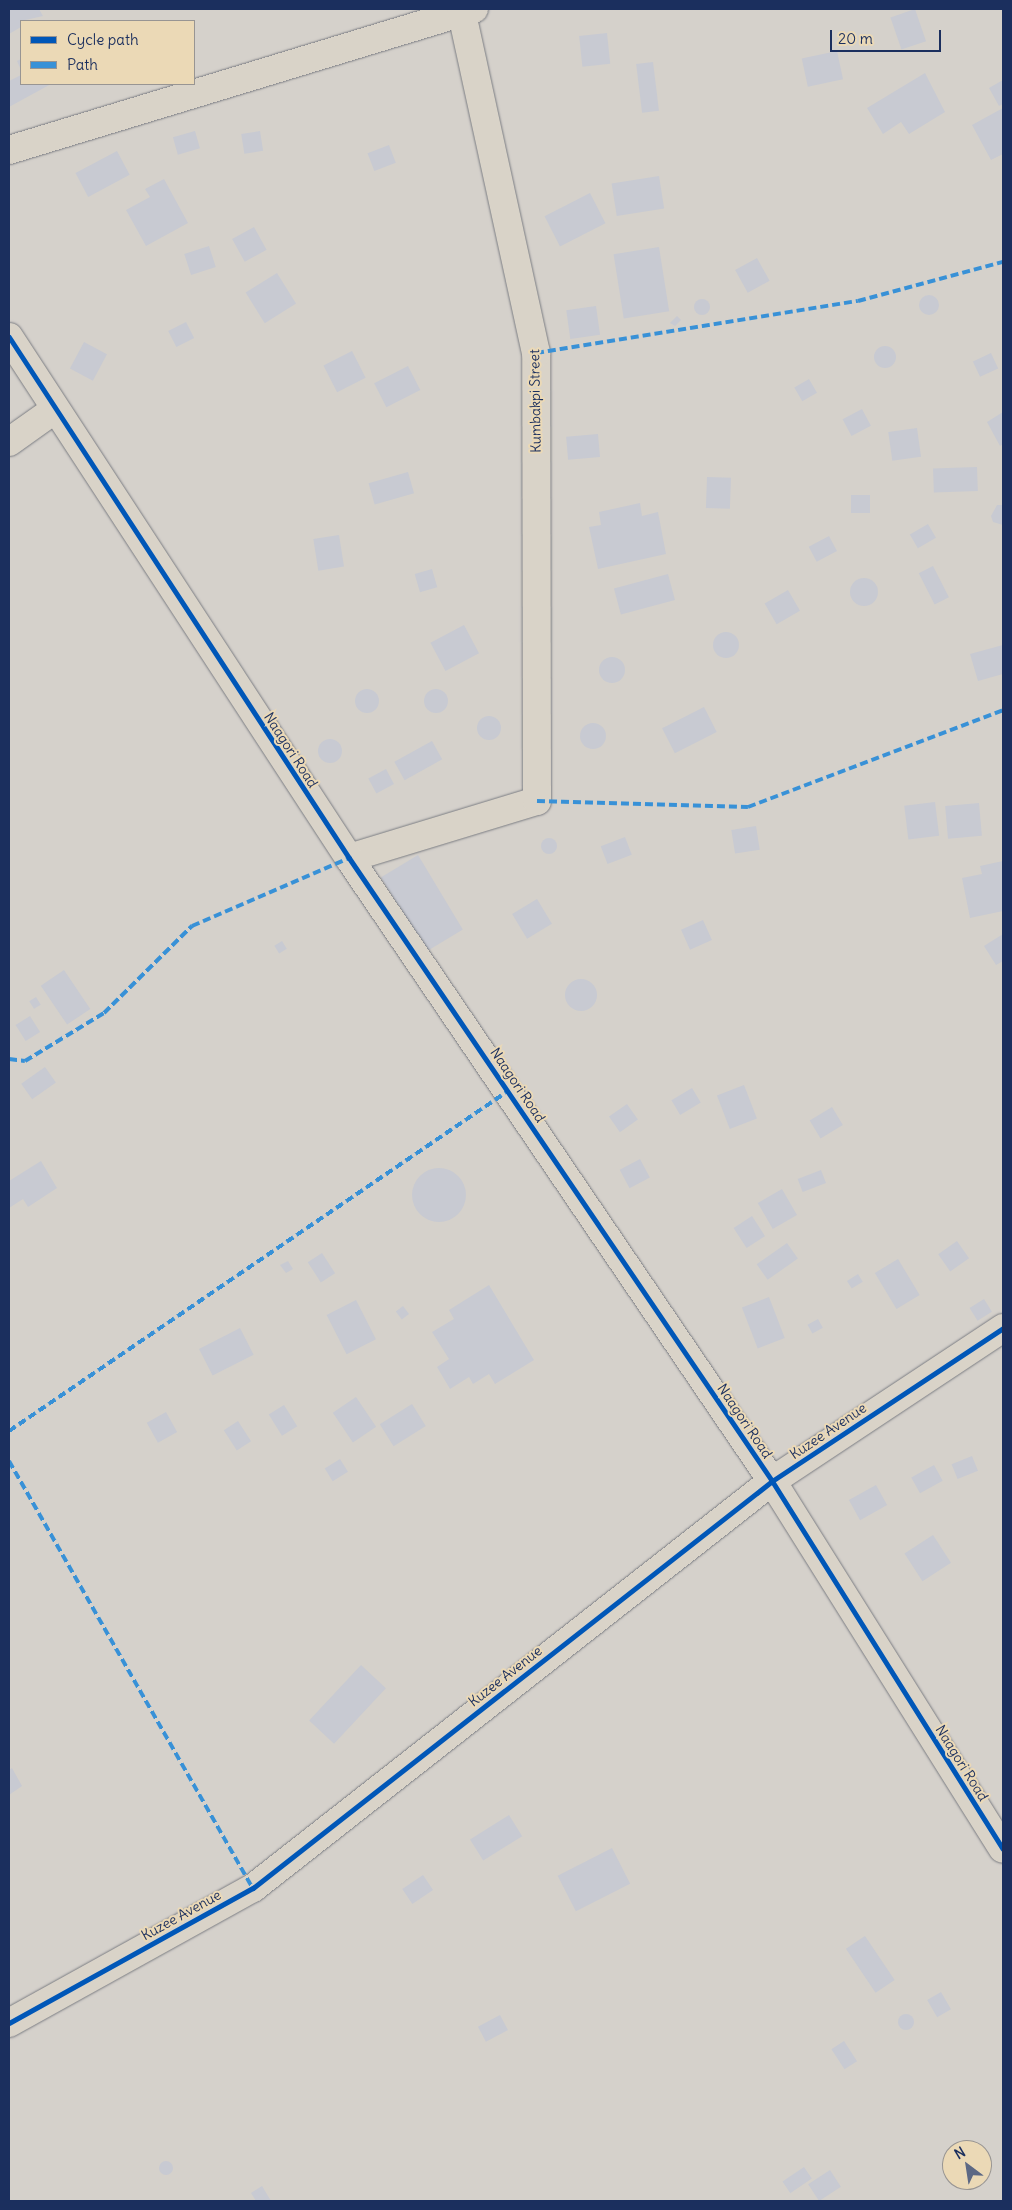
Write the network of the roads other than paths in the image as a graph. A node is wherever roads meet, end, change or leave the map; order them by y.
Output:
1 (465, 10) edge
2 (9, 150) edge
3 (9, 337) edge
4 (54, 410) junction
5 (9, 442) edge
6 (349, 858) junction
7 (1003, 1328) edge
8 (772, 1481) junction
9 (1003, 1849) edge
10 (9, 2023) edge

1 - 2 street
1 - 6 street, Kumbakpi Street
3 - 4 street, Naagori Road
4 - 5 street
4 - 6 street, Naagori Road
6 - 8 street, Naagori Road
7 - 8 street, Kuzee Avenue
8 - 9 street, Naagori Road
8 - 10 street, Kuzee Avenue

